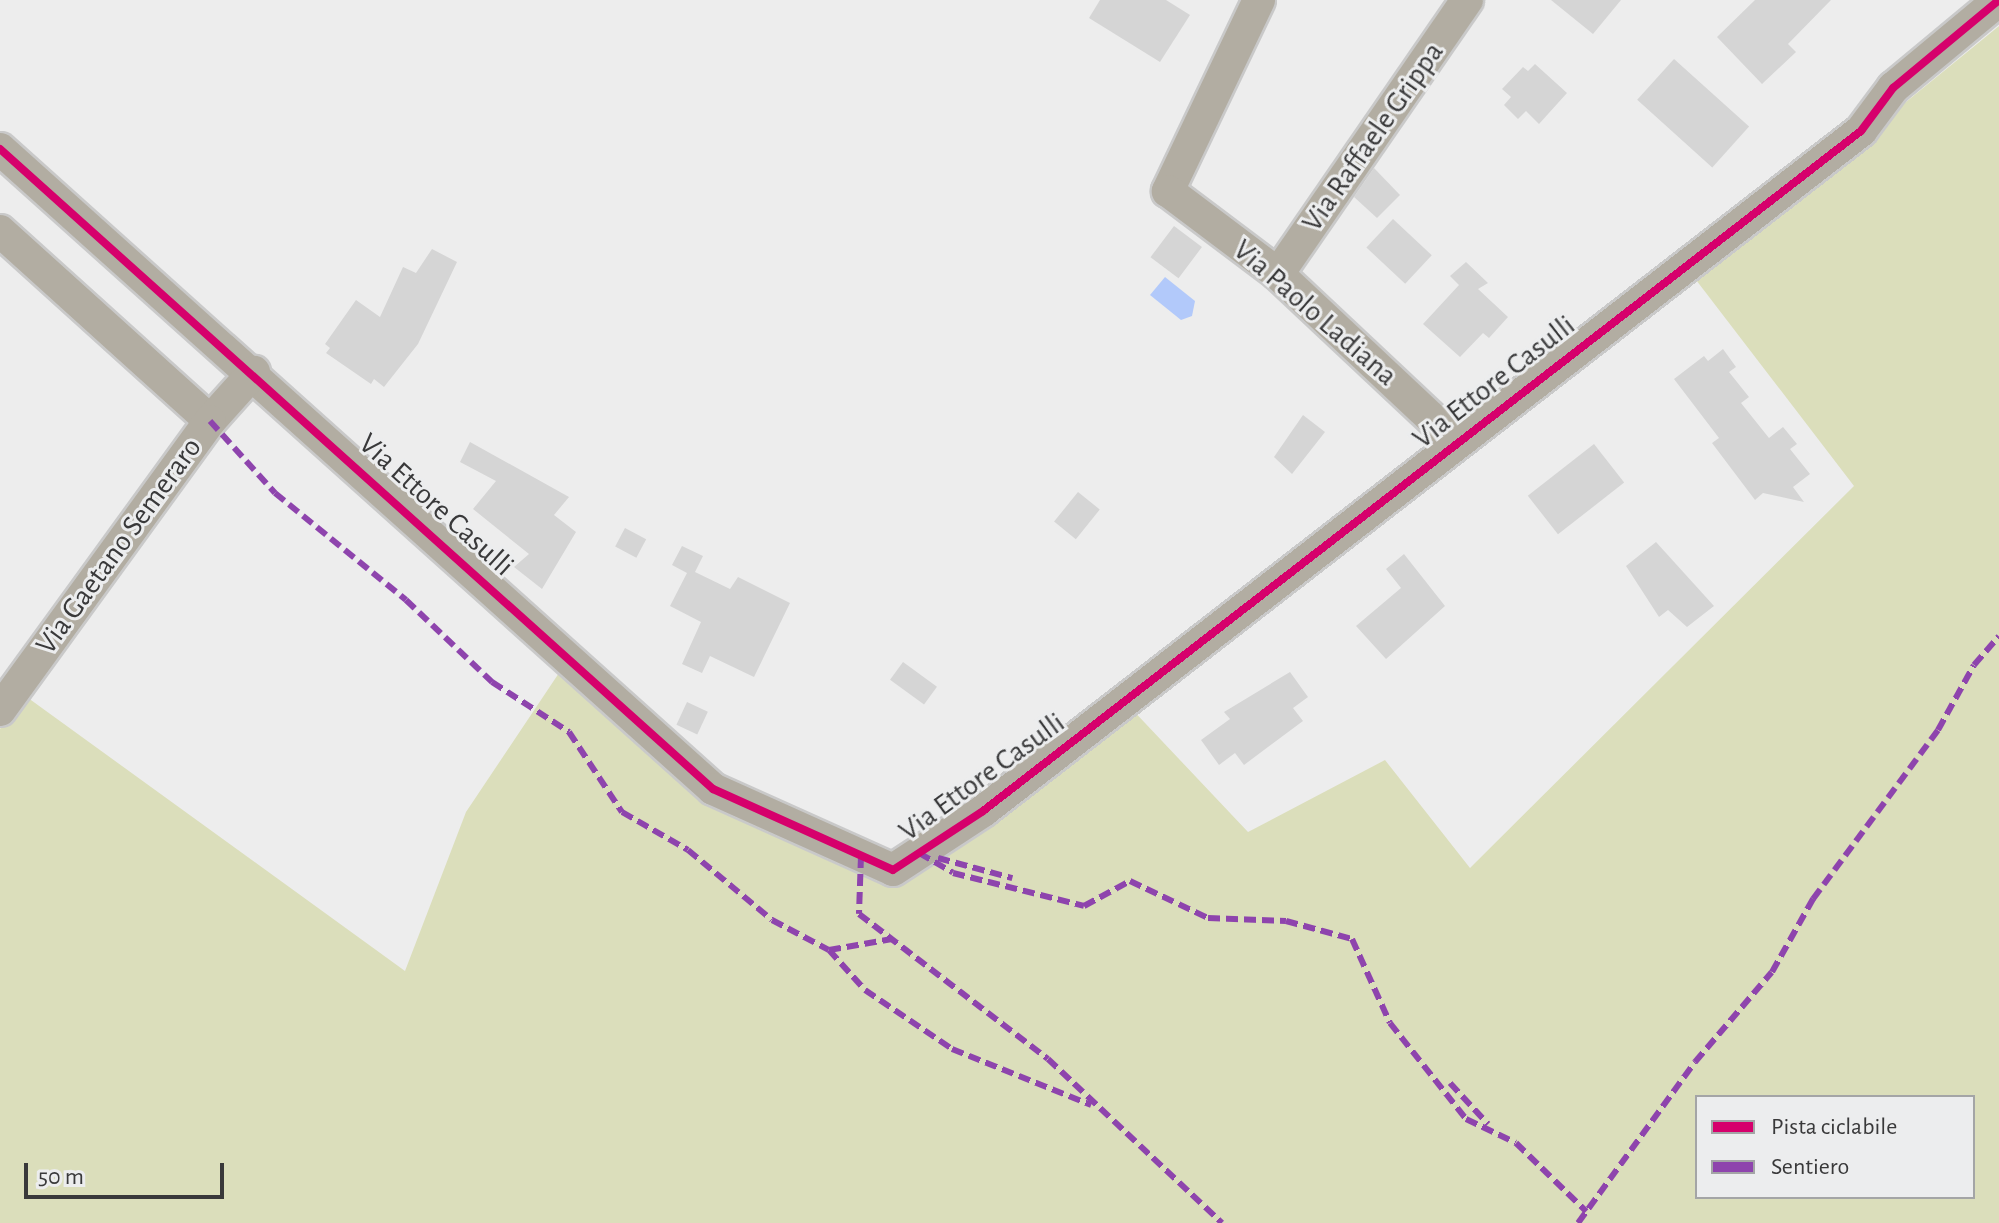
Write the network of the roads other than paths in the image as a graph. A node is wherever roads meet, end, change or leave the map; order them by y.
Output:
1 (1259, 0) edge
2 (1467, 0) edge
3 (1999, 0) edge
4 (0, 149) edge
5 (0, 231) edge
6 (1278, 274) junction
7 (254, 372) junction
8 (210, 421) junction
9 (1457, 442) junction
10 (0, 710) edge

1 - 6 street, Via Paolo Ladiana
2 - 6 street, Via Raffaele Grippa
3 - 9 street, Via Ettore Casulli
4 - 7 street, Via Ettore Casulli
5 - 8 street
6 - 9 street, Via Paolo Ladiana
7 - 8 street
7 - 9 street, Via Ettore Casulli
8 - 10 street, Via Gaetano Semeraro

